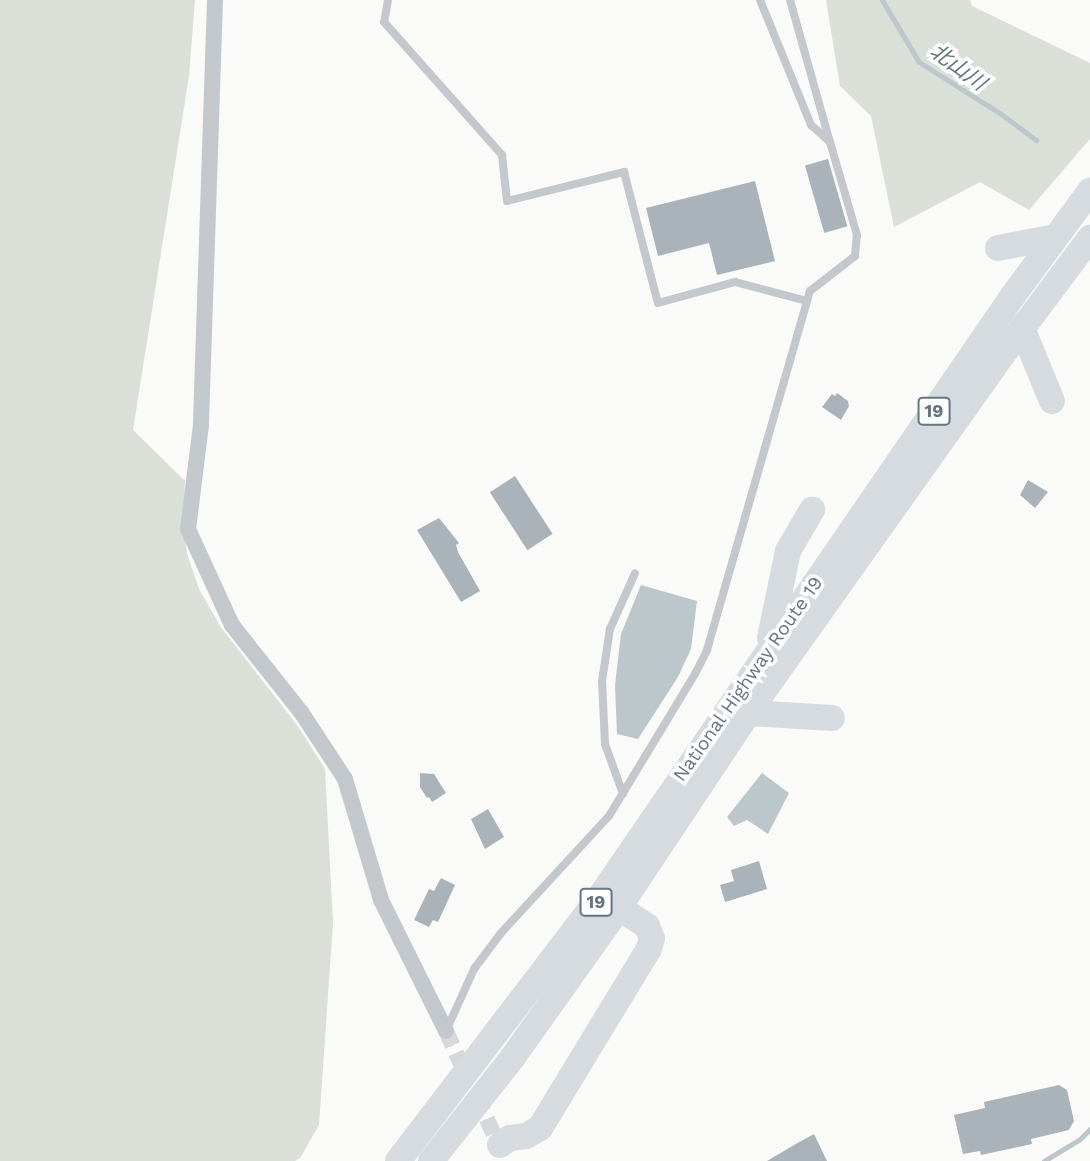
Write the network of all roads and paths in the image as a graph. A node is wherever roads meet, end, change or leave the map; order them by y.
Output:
1 (215, 0) edge
2 (387, 0) edge
3 (760, 0) edge
4 (790, 0) edge
5 (830, 142) junction
6 (1090, 191) edge
7 (1056, 237) junction
8 (1090, 238) edge
9 (998, 248) dead end
10 (807, 301) junction
11 (1022, 328) junction
12 (1052, 401) dead end
13 (812, 510) dead end
14 (635, 573) dead end
15 (768, 650) junction
16 (748, 713) junction
17 (832, 718) dead end
18 (623, 794) junction
19 (619, 908) junction
20 (446, 1031) joint
21 (502, 1148) edge
22 (398, 1161) edge
23 (431, 1161) edge

1 - 20 street
2 - 10 lane
3 - 5 lane
4 - 5 lane
5 - 10 lane
6 - 7 highway, National Highway Route 19 / 19
7 - 9 highway
7 - 15 highway, National Highway Route 19 / 19
8 - 11 highway, National Highway Route 19 / 19
10 - 18 lane
11 - 12 highway
11 - 16 highway, National Highway Route 19 / 19
13 - 15 highway
14 - 18 lane
15 - 22 highway, National Highway Route 19 / 19
16 - 17 highway
16 - 19 highway, National Highway Route 19 / 19
18 - 20 lane
19 - 21 highway
19 - 23 highway, National Highway Route 19 / 19

